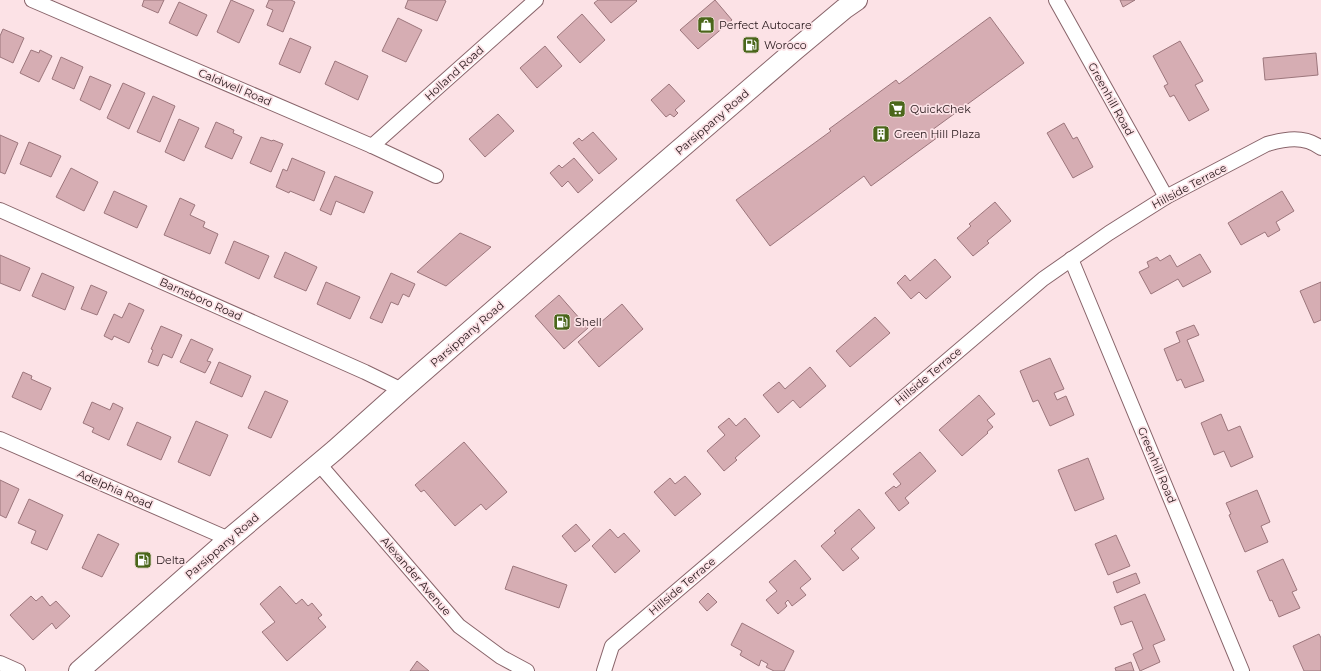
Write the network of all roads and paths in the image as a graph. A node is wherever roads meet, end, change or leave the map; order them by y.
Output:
1 (32, 0) edge
2 (536, 0) edge
3 (857, 0) edge
4 (1056, 0) edge
5 (372, 146) junction
6 (1321, 148) edge
7 (436, 176) dead end
8 (1166, 197) junction
9 (0, 210) edge
10 (1071, 259) junction
11 (402, 390) junction
12 (0, 439) edge
13 (319, 464) junction
14 (229, 539) junction
15 (0, 663) edge
16 (18, 671) edge
17 (79, 671) edge
18 (527, 671) edge
19 (604, 671) edge
20 (1242, 671) edge

1 - 5 street, Caldwell Road
2 - 5 street, Holland Road
3 - 11 main road, Parsippany Road
4 - 8 street, Greenhill Road
5 - 7 street, Caldwell Road
6 - 8 street, Hillside Terrace
8 - 10 street, Hillside Terrace
9 - 11 street, Barnsboro Road
10 - 19 street, Hillside Terrace
10 - 20 street, Greenhill Road
11 - 13 main road, Parsippany Road
12 - 14 street, Adelphia Road
13 - 14 main road, Parsippany Road
13 - 18 street, Alexander Avenue
14 - 17 main road, Parsippany Road
15 - 16 street

